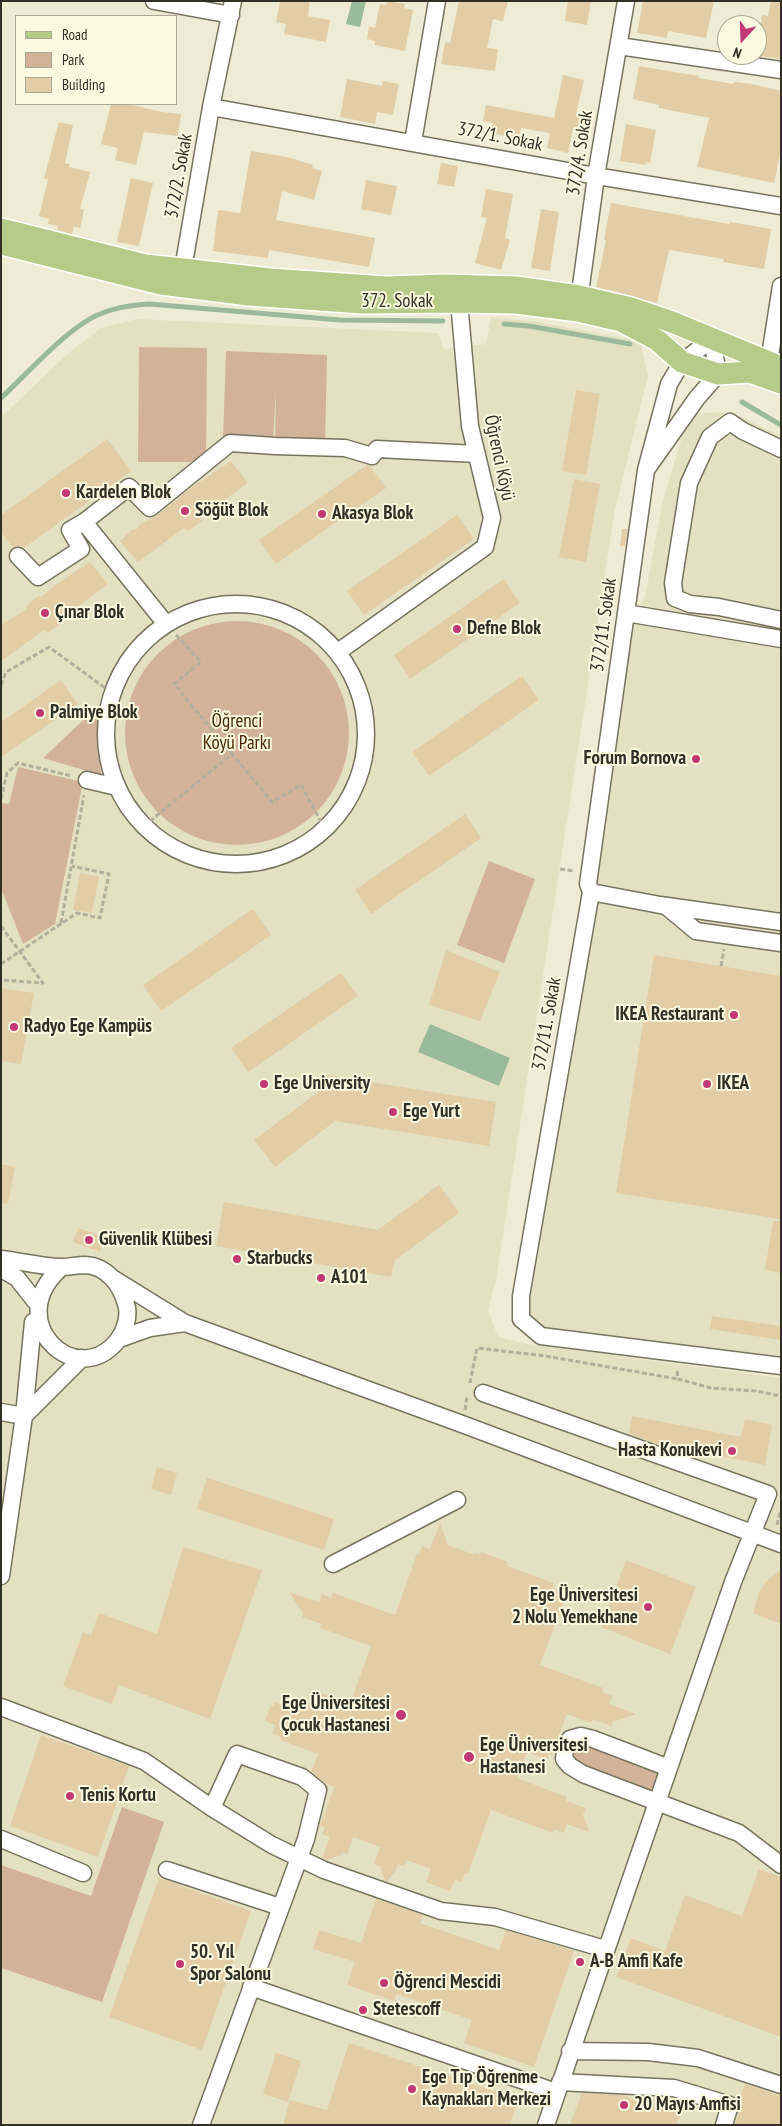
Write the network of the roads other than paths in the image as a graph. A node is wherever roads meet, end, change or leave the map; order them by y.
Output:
1 (154, 1) edge
2 (437, 1) edge
3 (626, 1) edge
4 (232, 8) edge
5 (619, 46) junction
6 (781, 70) edge
7 (211, 107) junction
8 (413, 142) junction
9 (596, 176) junction
10 (781, 206) edge
11 (1, 228) edge
12 (1, 244) edge
13 (183, 269) junction
14 (781, 286) edge
15 (458, 294) junction
16 (579, 304) junction
17 (712, 339) junction
18 (682, 362) junction
19 (775, 365) edge
20 (718, 374) junction
21 (781, 383) edge
22 (781, 449) edge
23 (477, 454) junction
24 (646, 470) junction
25 (84, 522) junction
26 (18, 556) dead end
27 (626, 613) junction
28 (781, 620) edge
29 (166, 624) junction
30 (781, 639) edge
31 (338, 652) junction
32 (87, 780) road end
33 (117, 787) junction
34 (590, 892) junction
35 (666, 906) junction
36 (781, 922) edge
37 (781, 943) edge
38 (1, 1259) edge
39 (62, 1267) junction
40 (1, 1269) edge
41 (114, 1279) junction
42 (34, 1309) junction
43 (185, 1323) junction
44 (119, 1339) junction
45 (82, 1358) junction
46 (781, 1366) edge
47 (473, 1392) road end
48 (1, 1412) edge
49 (24, 1416) junction
50 (457, 1500) dead end
51 (753, 1534) junction
52 (781, 1544) edge
53 (333, 1564) dead end
54 (1, 1576) edge
55 (1, 1707) edge
56 (669, 1768) junction
57 (658, 1802) junction
58 (212, 1808) junction
59 (1, 1839) edge
60 (297, 1859) junction
61 (781, 1865) edge
62 (167, 1870) dead end
63 (83, 1873) dead end
64 (280, 1907) junction
65 (606, 1950) junction
66 (251, 1987) junction
67 (570, 2051) junction
68 (781, 2085) edge
69 (558, 2087) junction
70 (202, 2125) edge
71 (546, 2125) edge
72 (724, 2125) edge

1 - 4 street
2 - 8 street
3 - 5 street, 372/4. Sokak
4 - 7 street, 372/2. Sokak
5 - 6 street
5 - 9 street, 372/4. Sokak
7 - 8 street, 372/1. Sokak
7 - 13 street, 372/2. Sokak
8 - 9 street, 372/1. Sokak
9 - 10 street, 372/1. Sokak
9 - 16 street, 372/4. Sokak
11 - 13 main road, 372. Sokak
12 - 15 main road, 372. Sokak
13 - 15 main road, 372. Sokak
14 - 19 street
15 - 16 main road, 372. Sokak
15 - 23 street, Öğrenci Köyü
16 - 17 main road, 372. Sokak
16 - 18 main road, 372. Sokak
17 - 18 street, 372/11. Sokak
17 - 19 main road, 372. Sokak
17 - 20 street
18 - 20 main road, 372. Sokak
18 - 24 street, 372/11. Sokak
20 - 21 main road, 372. Sokak
20 - 24 street, 372/11. Sokak
22 - 28 street
23 - 25 street
23 - 31 street, Öğrenci Köyü
24 - 27 street, 372/11. Sokak
25 - 26 street
25 - 29 street
27 - 30 street
27 - 34 street, 372/11. Sokak
29 - 31 street
29 - 33 street
31 - 33 street
32 - 33 street
34 - 35 street
34 - 46 street, 372/11. Sokak
35 - 36 street
35 - 37 street
38 - 39 street
39 - 41 street
39 - 42 street
40 - 42 street
41 - 43 street
41 - 44 street
42 - 45 street
42 - 49 street
43 - 44 street
43 - 51 street
44 - 45 street
45 - 49 street
47 - 51 street
48 - 49 street
49 - 54 street
50 - 53 street
51 - 52 street
51 - 56 street
55 - 58 street
56 - 57 street
56 - 57 street
57 - 61 street
57 - 65 street
58 - 60 street
58 - 60 street
59 - 63 street
60 - 64 street
60 - 65 street
62 - 64 street
64 - 66 street
65 - 67 street
66 - 69 street
66 - 70 street
67 - 68 street
67 - 69 street
69 - 71 street
69 - 72 street

